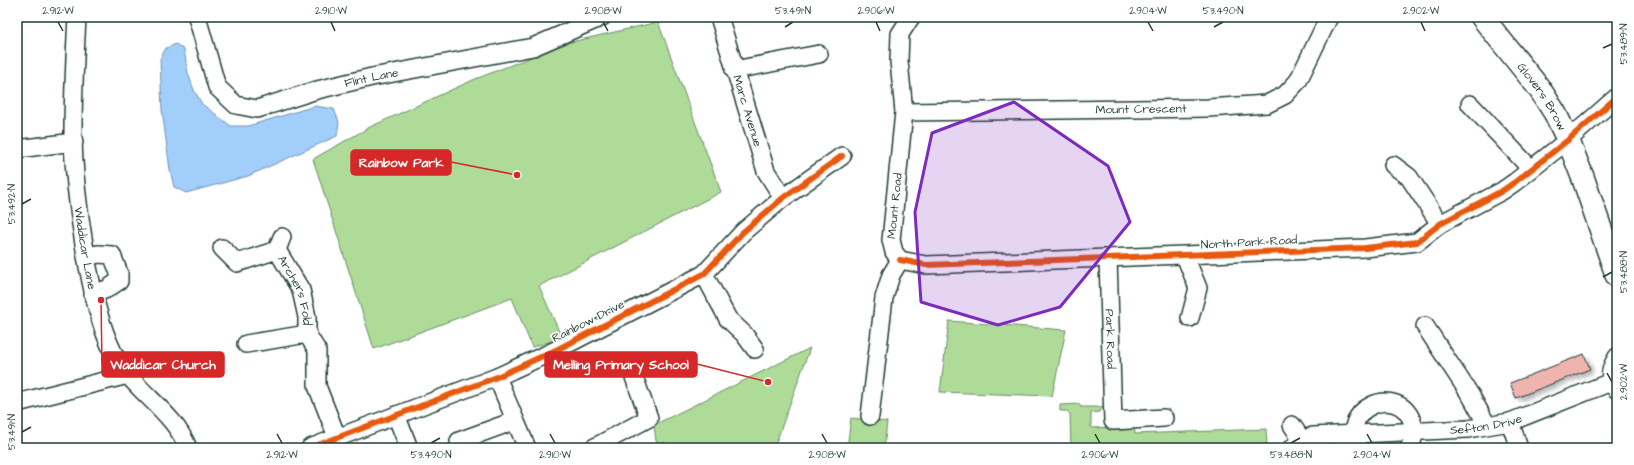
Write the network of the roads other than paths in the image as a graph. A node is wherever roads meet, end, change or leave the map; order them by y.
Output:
1 (77, 17) edge
2 (197, 17) edge
3 (602, 17) edge
4 (911, 17) edge
5 (1329, 17) edge
6 (1482, 17) edge
7 (720, 20) dead end
8 (573, 23) edge
9 (819, 54) dead end
10 (734, 70) junction
11 (1617, 97) edge
12 (1470, 104) dead end
13 (904, 112) junction
14 (1568, 140) junction
15 (74, 142) junction
16 (17, 149) edge
17 (842, 156) dead end
18 (1393, 165) dead end
19 (1532, 169) junction
20 (783, 198) junction
21 (1440, 224) junction
22 (222, 248) dead end
23 (86, 256) junction
24 (1185, 256) junction
25 (1108, 258) junction
26 (900, 260) junction
27 (704, 274) junction
28 (1617, 276) edge
29 (93, 294) junction
30 (1190, 318) dead end
31 (1425, 326) dead end
32 (307, 334) junction
33 (246, 344) dead end
34 (755, 350) dead end
35 (1617, 357) edge
36 (128, 375) junction
37 (634, 377) dead end
38 (497, 378) junction
39 (1614, 386) edge
40 (17, 403) edge
41 (396, 415) junction
42 (870, 416) dead end
43 (1164, 418) dead end
44 (514, 420) junction
45 (1510, 422) junction
46 (1292, 425) dead end
47 (1487, 425) junction
48 (1414, 431) junction
49 (337, 437) junction
50 (459, 441) dead end
51 (1356, 441) edge
52 (1297, 444) edge
53 (188, 448) edge
54 (310, 448) edge
55 (409, 448) edge
56 (526, 448) edge
57 (593, 448) edge
58 (1409, 448) edge
59 (1519, 448) edge

1 - 15 street, Waddicar Lane
2 - 8 street, Flint Lane
3 - 8 street, Flint Lane
4 - 13 street, Mount Road
5 - 13 street, Mount Crescent
6 - 14 main road, Glovers Brow
7 - 10 street, Marc Avenue
9 - 10 street
10 - 20 street, Marc Avenue
11 - 14 street, North Park Road
12 - 19 street
13 - 26 street, Mount Road
14 - 19 street, North Park Road
14 - 28 main road, Glovers Brow
15 - 16 street
15 - 23 street, Waddicar Lane
17 - 20 street, Rainbow Drive
18 - 21 street
19 - 21 street, North Park Road
20 - 27 street, Rainbow Drive
21 - 24 street, North Park Road
22 - 32 street, Archers Fold
23 - 29 street, Waddicar Lane
23 - 29 street
24 - 25 street, North Park Road
24 - 30 street
25 - 26 street, North Park Road
25 - 43 street, Park Road
26 - 42 street
27 - 34 street
27 - 38 street, Rainbow Drive
29 - 36 street, Waddicar Lane
31 - 47 street
32 - 33 street
32 - 49 street, Archers Fold
35 - 39 street
36 - 40 street
36 - 53 street, Waddicar Lane
37 - 57 street
38 - 41 street, Rainbow Drive
38 - 44 street
39 - 45 street, Sefton Drive
41 - 49 street, Rainbow Drive
41 - 55 street
44 - 50 street
44 - 56 street
45 - 47 street, Sefton Drive
45 - 59 street
46 - 52 street
47 - 48 street, Sefton Drive
48 - 51 street, Sefton Drive
48 - 51 street
48 - 58 street
49 - 54 street, Rainbow Drive
51 - 52 street, Sefton Drive

